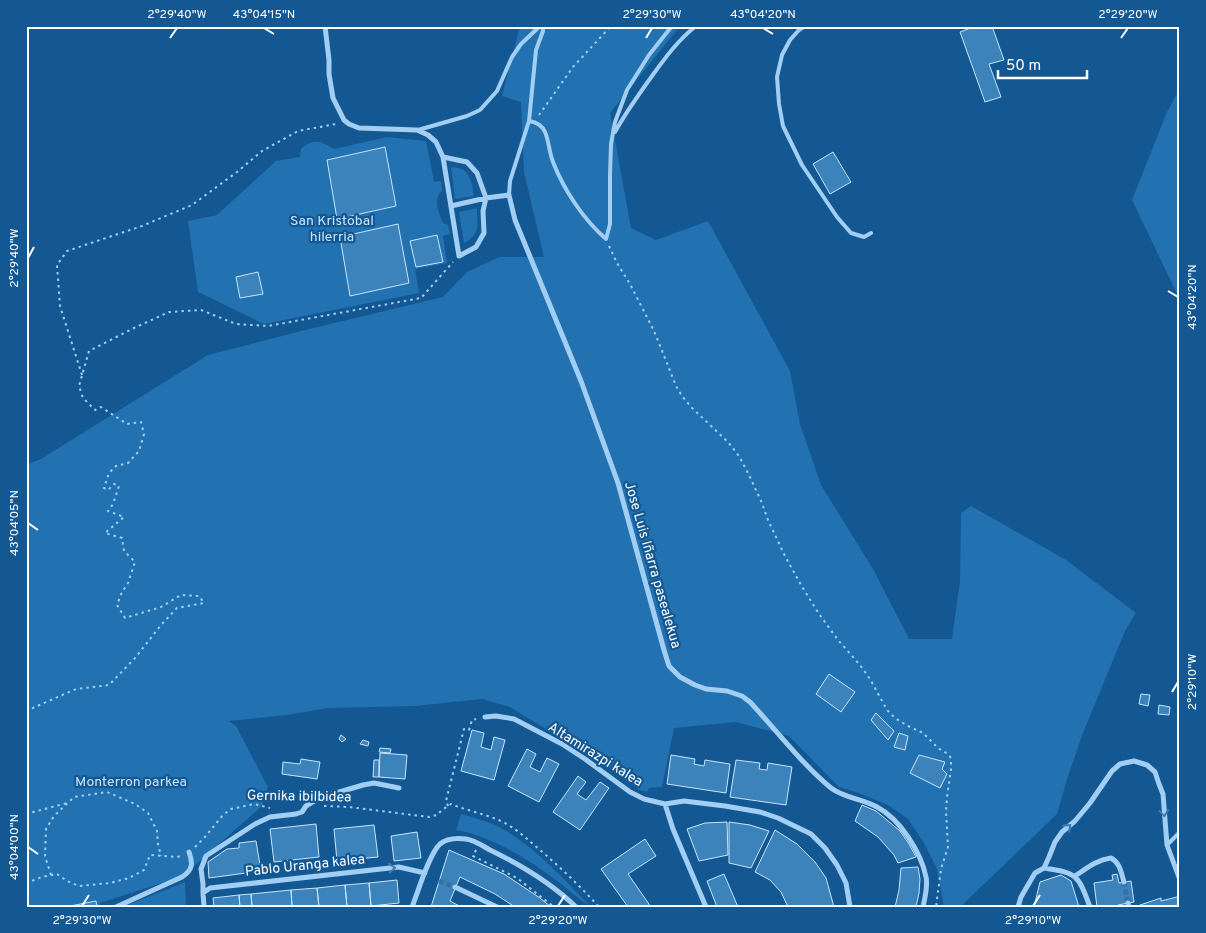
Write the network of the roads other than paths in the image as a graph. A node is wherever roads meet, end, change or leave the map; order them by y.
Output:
1 (325, 26) edge
2 (542, 26) edge
3 (672, 26) edge
4 (696, 26) edge
5 (805, 26) edge
6 (529, 121) junction
7 (417, 130) junction
8 (613, 136) junction
9 (443, 156) junction
10 (509, 195) junction
11 (486, 198) junction
12 (451, 206) junction
13 (871, 233) dead end
14 (485, 717) road end
15 (398, 788) dead end
16 (665, 804) junction
17 (1180, 832) edge
18 (1168, 844) junction
19 (189, 852) road end
20 (1044, 868) junction
21 (425, 873) junction
22 (1075, 876) junction
23 (1180, 880) edge
24 (1124, 882) tunnel mouth
25 (456, 887) tunnel mouth
26 (202, 893) junction
27 (116, 907) edge
28 (204, 907) edge
29 (412, 907) edge
30 (497, 907) edge
31 (576, 907) edge
32 (706, 907) edge
33 (850, 907) edge
34 (923, 907) edge
35 (1018, 907) edge
36 (1090, 907) edge

1 - 7 street
2 - 6 lane
2 - 7 lane
3 - 8 lane
4 - 8 lane
5 - 13 lane
6 - 8 lane
6 - 10 lane
7 - 9 street
9 - 11 street
9 - 12 street
10 - 11 street
10 - 34 street, Jose Luis Iñarra pasealekua
11 - 12 street
11 - 12 street
14 - 16 street, Altamirazpi kalea
15 - 26 street
16 - 32 street
16 - 33 street
17 - 18 lane
20 -> 18 street
18 - 23 street
19 - 27 street
20 - 22 street
20 - 35 street
26 -> 21 street, Pablo Uranga kalea
21 - 29 street
21 - 31 street
22 - 24 street
22 - 36 street
25 - 30 street
26 - 28 street

